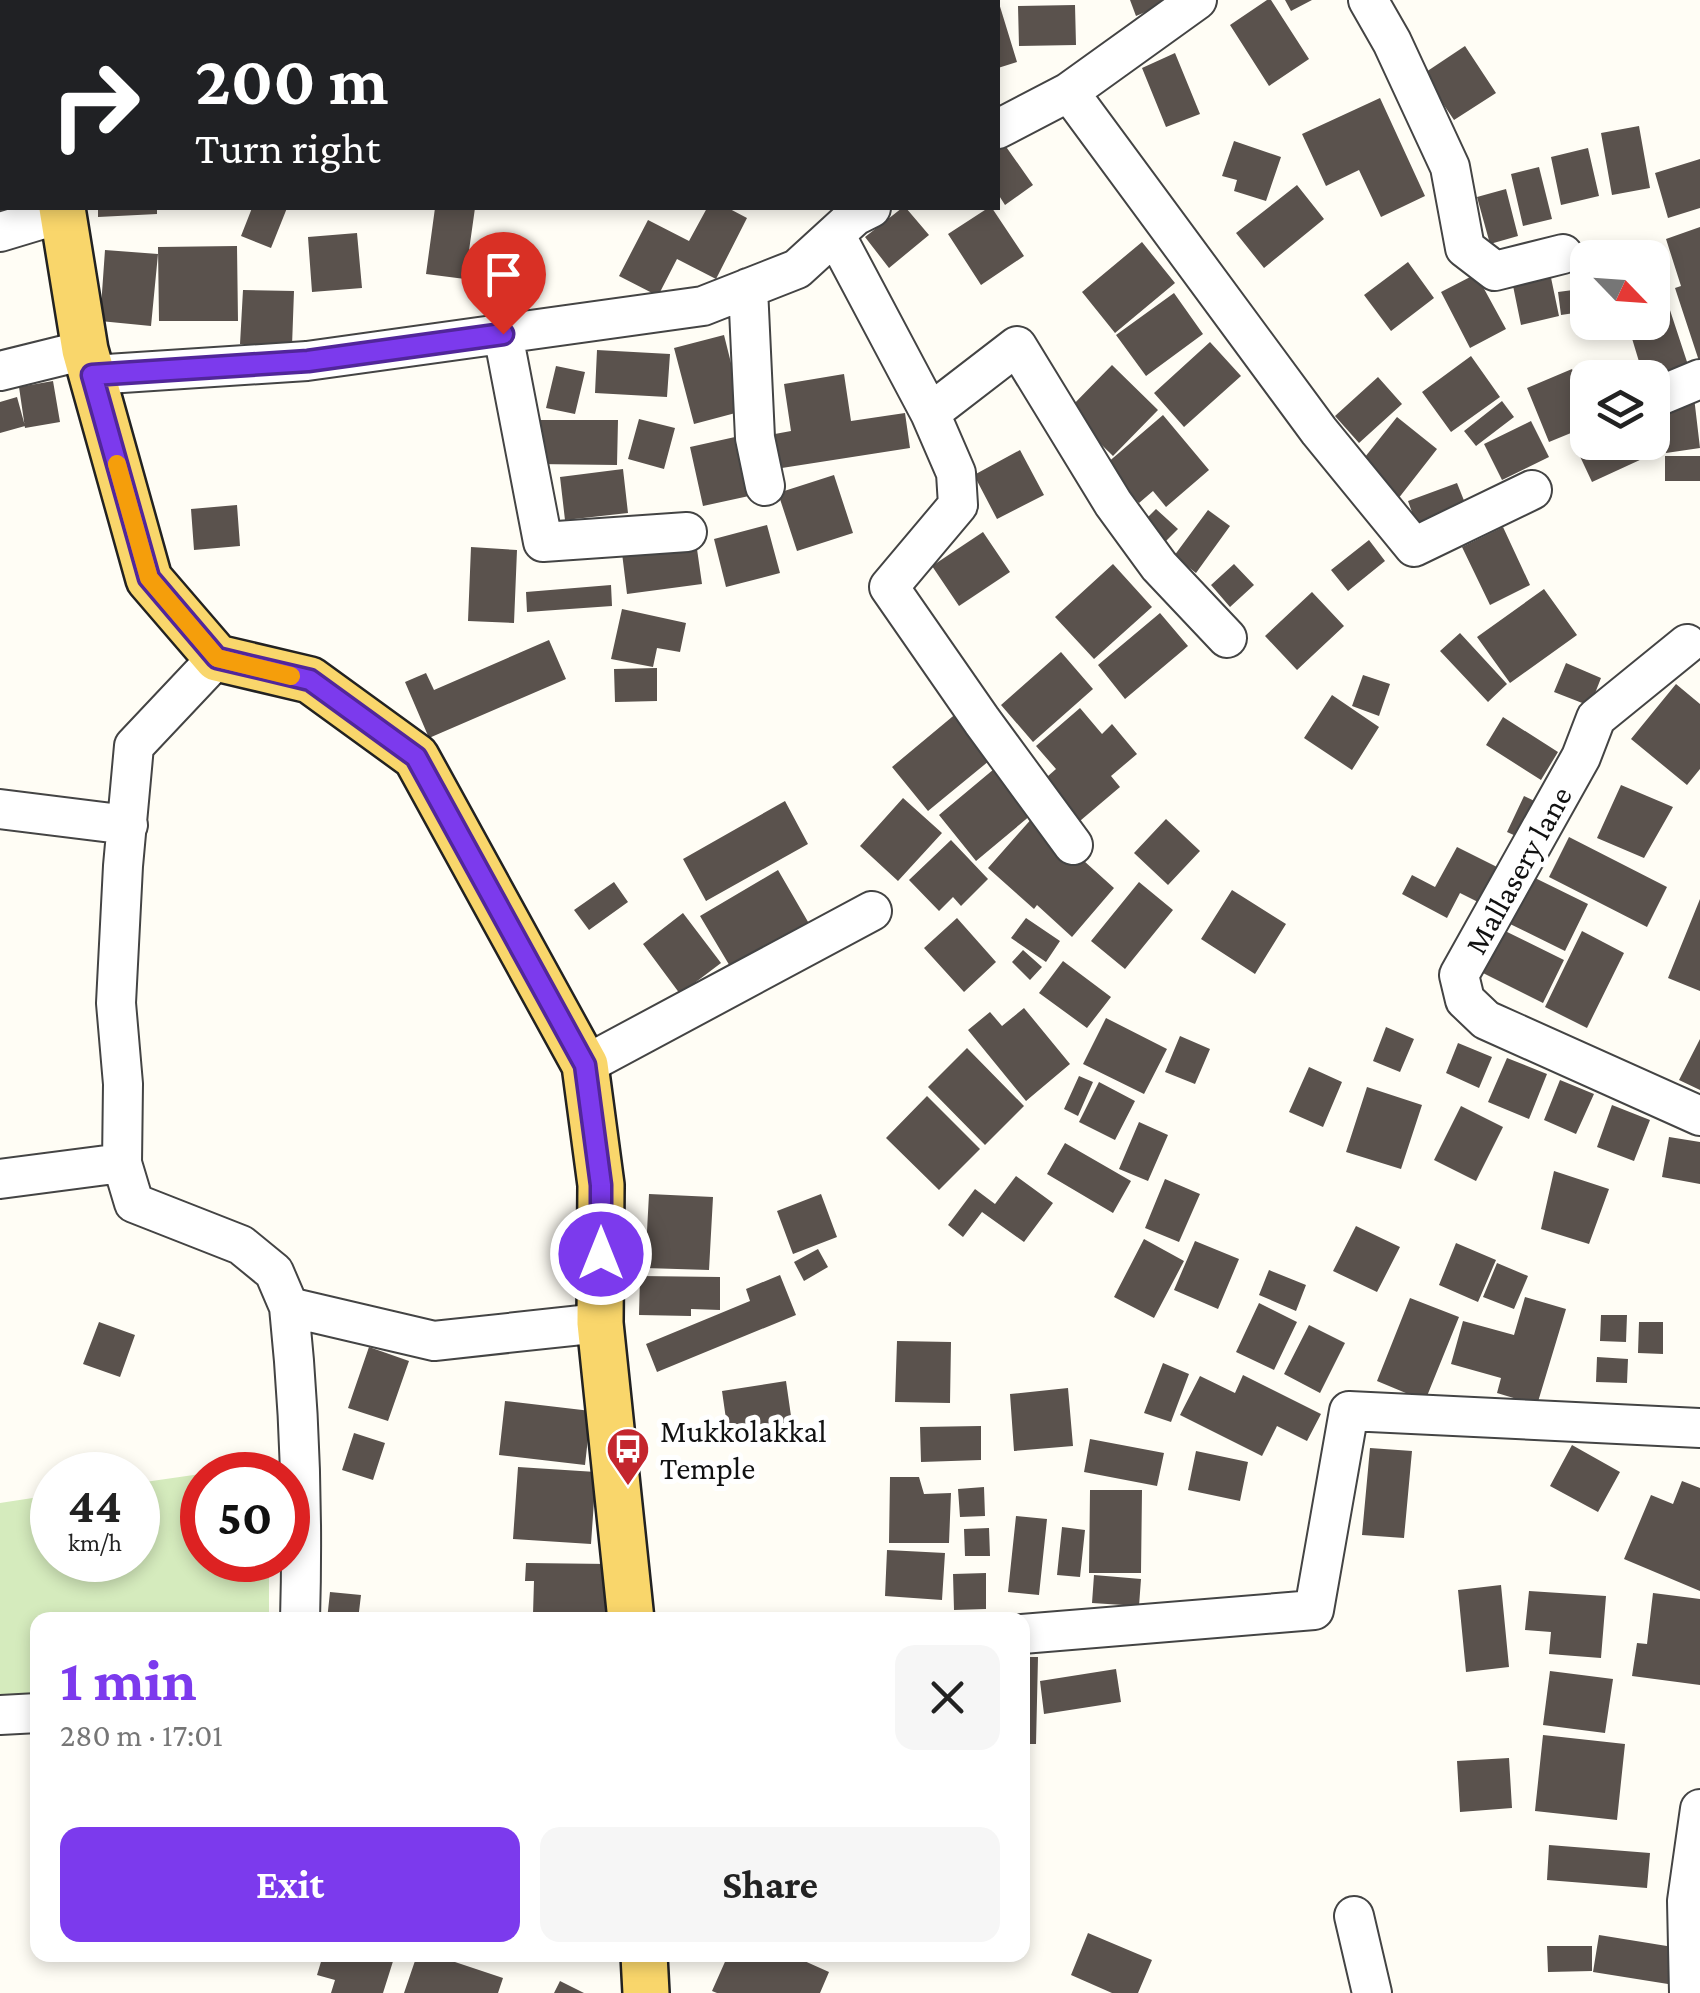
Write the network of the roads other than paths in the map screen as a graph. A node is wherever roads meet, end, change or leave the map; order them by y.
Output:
1 (1197, 0) edge
2 (1368, 0) edge
3 (1069, 92) junction
4 (1000, 127) edge
5 (62, 210) edge
6 (854, 217) edge
7 (0, 232) edge
8 (1563, 254) dead end
9 (748, 288) junction
10 (503, 334) junction
11 (89, 362) junction
12 (0, 371) edge
13 (1700, 378) edge
14 (1670, 391) edge
15 (930, 412) junction
16 (765, 486) dead end
17 (1532, 490) dead end
18 (687, 532) dead end
19 (1227, 638) dead end
20 (1687, 644) dead end
21 (217, 658) junction
22 (0, 809) edge
23 (128, 825) junction
24 (1074, 844) dead end
25 (872, 910) dead end
26 (585, 1065) junction
27 (1700, 1116) edge
28 (122, 1163) junction
29 (0, 1179) edge
30 (289, 1308) junction
31 (600, 1323) junction
32 (1700, 1428) edge
33 (300, 1612) edge
34 (630, 1612) edge
35 (1030, 1633) edge
36 (30, 1713) edge
37 (0, 1715) edge
38 (1700, 1809) edge
39 (1354, 1916) dead end
40 (644, 1962) edge
41 (646, 1993) edge
42 (1372, 1993) edge
43 (1689, 1993) edge

1 - 3 street
2 - 8 street
3 - 4 street
3 - 17 street
5 - 7 street
5 - 11 main road
6 - 9 street
6 - 15 street
9 - 10 street
9 - 16 street
10 - 11 street
10 - 18 street
11 - 12 street
11 - 21 main road
13 - 14 street
15 - 19 street
15 - 24 street
20 - 27 street, Mallasery lane
21 - 23 street
21 - 26 main road
22 - 23 street
23 - 28 street
25 - 26 street
26 - 31 main road
28 - 29 street
28 - 30 street
30 - 31 street
30 - 33 street
31 - 34 main road
32 - 35 street
36 - 37 street
38 - 43 street
39 - 42 street
40 - 41 main road

